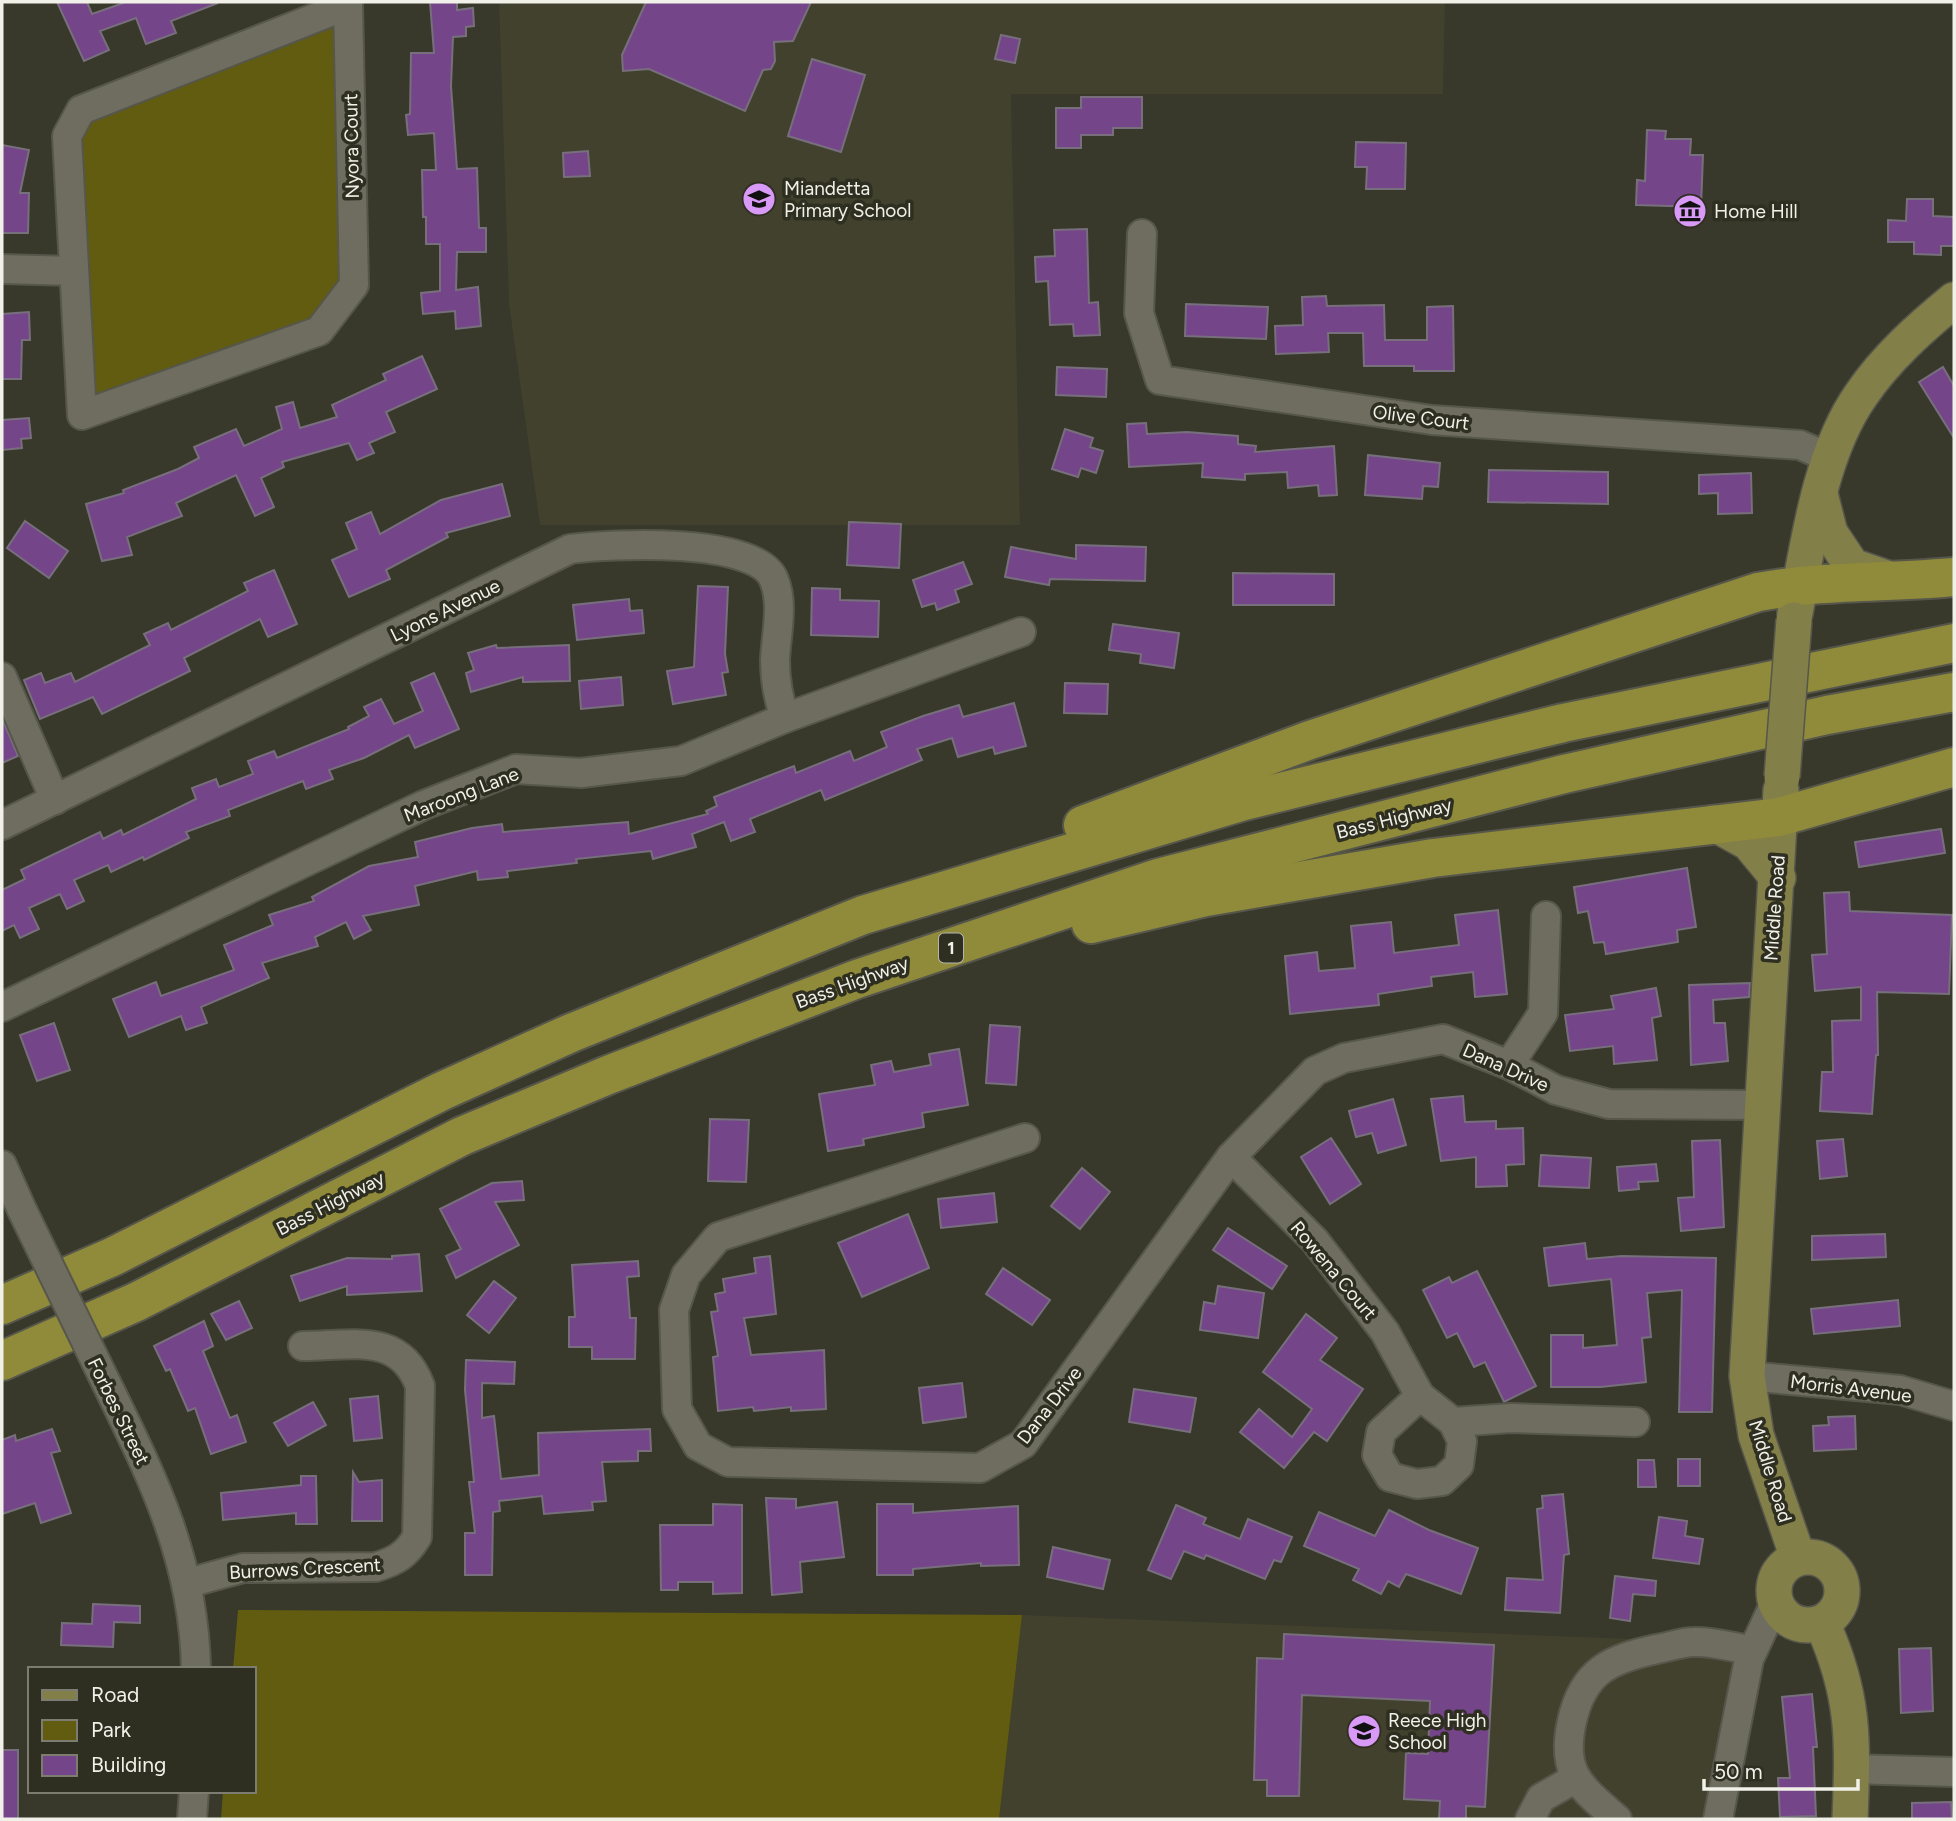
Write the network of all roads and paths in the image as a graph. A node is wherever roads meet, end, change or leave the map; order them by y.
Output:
1 (1142, 234) dead end
2 (2, 269) edge
3 (74, 271) junction
4 (1954, 300) edge
5 (1830, 458) junction
6 (1820, 494) junction
7 (1954, 577) edge
8 (1898, 582) junction
9 (1797, 602) junction
10 (1021, 632) dead end
11 (1954, 643) edge
12 (2, 677) edge
13 (1954, 692) edge
14 (785, 718) junction
15 (1954, 767) edge
16 (55, 800) junction
17 (1779, 817) junction
18 (1713, 823) junction
19 (2, 825) edge
20 (1777, 878) junction
21 (863, 915) junction
22 (1546, 916) dead end
23 (857, 979) junction
24 (2, 1007) edge
25 (1509, 1065) junction
26 (1760, 1105) junction
27 (1025, 1139) dead end
28 (1231, 1157) junction
29 (2, 1165) edge
30 (2, 1305) edge
31 (303, 1346) dead end
32 (2, 1361) edge
33 (1747, 1376) junction
34 (1420, 1396) junction
35 (1954, 1406) edge
36 (1453, 1422) junction
37 (1635, 1422) dead end
38 (1798, 1558) junction
39 (188, 1583) junction
40 (1775, 1603) junction
41 (1822, 1623) junction
42 (1752, 1650) junction
43 (196, 1667) edge
44 (1852, 1769) junction
45 (1954, 1772) edge
46 (1576, 1778) junction
47 (194, 1793) edge
48 (192, 1819) edge
49 (1530, 1819) edge
50 (1617, 1819) edge
51 (1718, 1819) edge
52 (1850, 1819) edge

1 - 5 street, Olive Court
2 - 3 street
3 - 3 street, Nyora Court
4 - 5 main road, Middle Road
5 - 6 main road, Middle Road
6 - 8 main road
6 - 9 main road, Middle Road
7 - 8 highway
8 - 9 highway
9 - 17 main road, Middle Road, bridge
9 - 21 highway
10 - 14 street, Maroong Lane
11 - 21 highway
12 - 16 street
13 - 23 highway, Bass Highway / 1
14 - 16 street, Lyons Avenue
14 - 24 street, Maroong Lane
15 - 17 highway
16 - 19 street, Lyons Avenue
17 - 18 highway
17 - 20 main road, Middle Road
18 - 20 main road
18 - 23 highway
20 - 26 main road, Middle Road
21 - 30 highway
22 - 25 street
23 - 32 highway, Bass Highway / 1
25 - 26 street, Dana Drive
25 - 28 street, Dana Drive
26 - 33 main road, Middle Road
27 - 28 street, Dana Drive
28 - 34 street, Rowena Court
29 - 39 street, Forbes Street, bridge
31 - 39 street, Burrows Crescent
33 - 35 street, Morris Avenue
33 - 38 main road, Middle Road
34 - 36 street, Rowena Court
34 - 36 street
36 - 37 street
38 - 40 main road
38 - 41 main road
39 - 43 street, Forbes Street
40 - 41 main road
40 - 42 street
41 - 44 main road
42 - 46 street
42 - 51 street
44 - 45 street
44 - 52 main road
46 - 49 street
46 - 50 street
47 - 48 street

